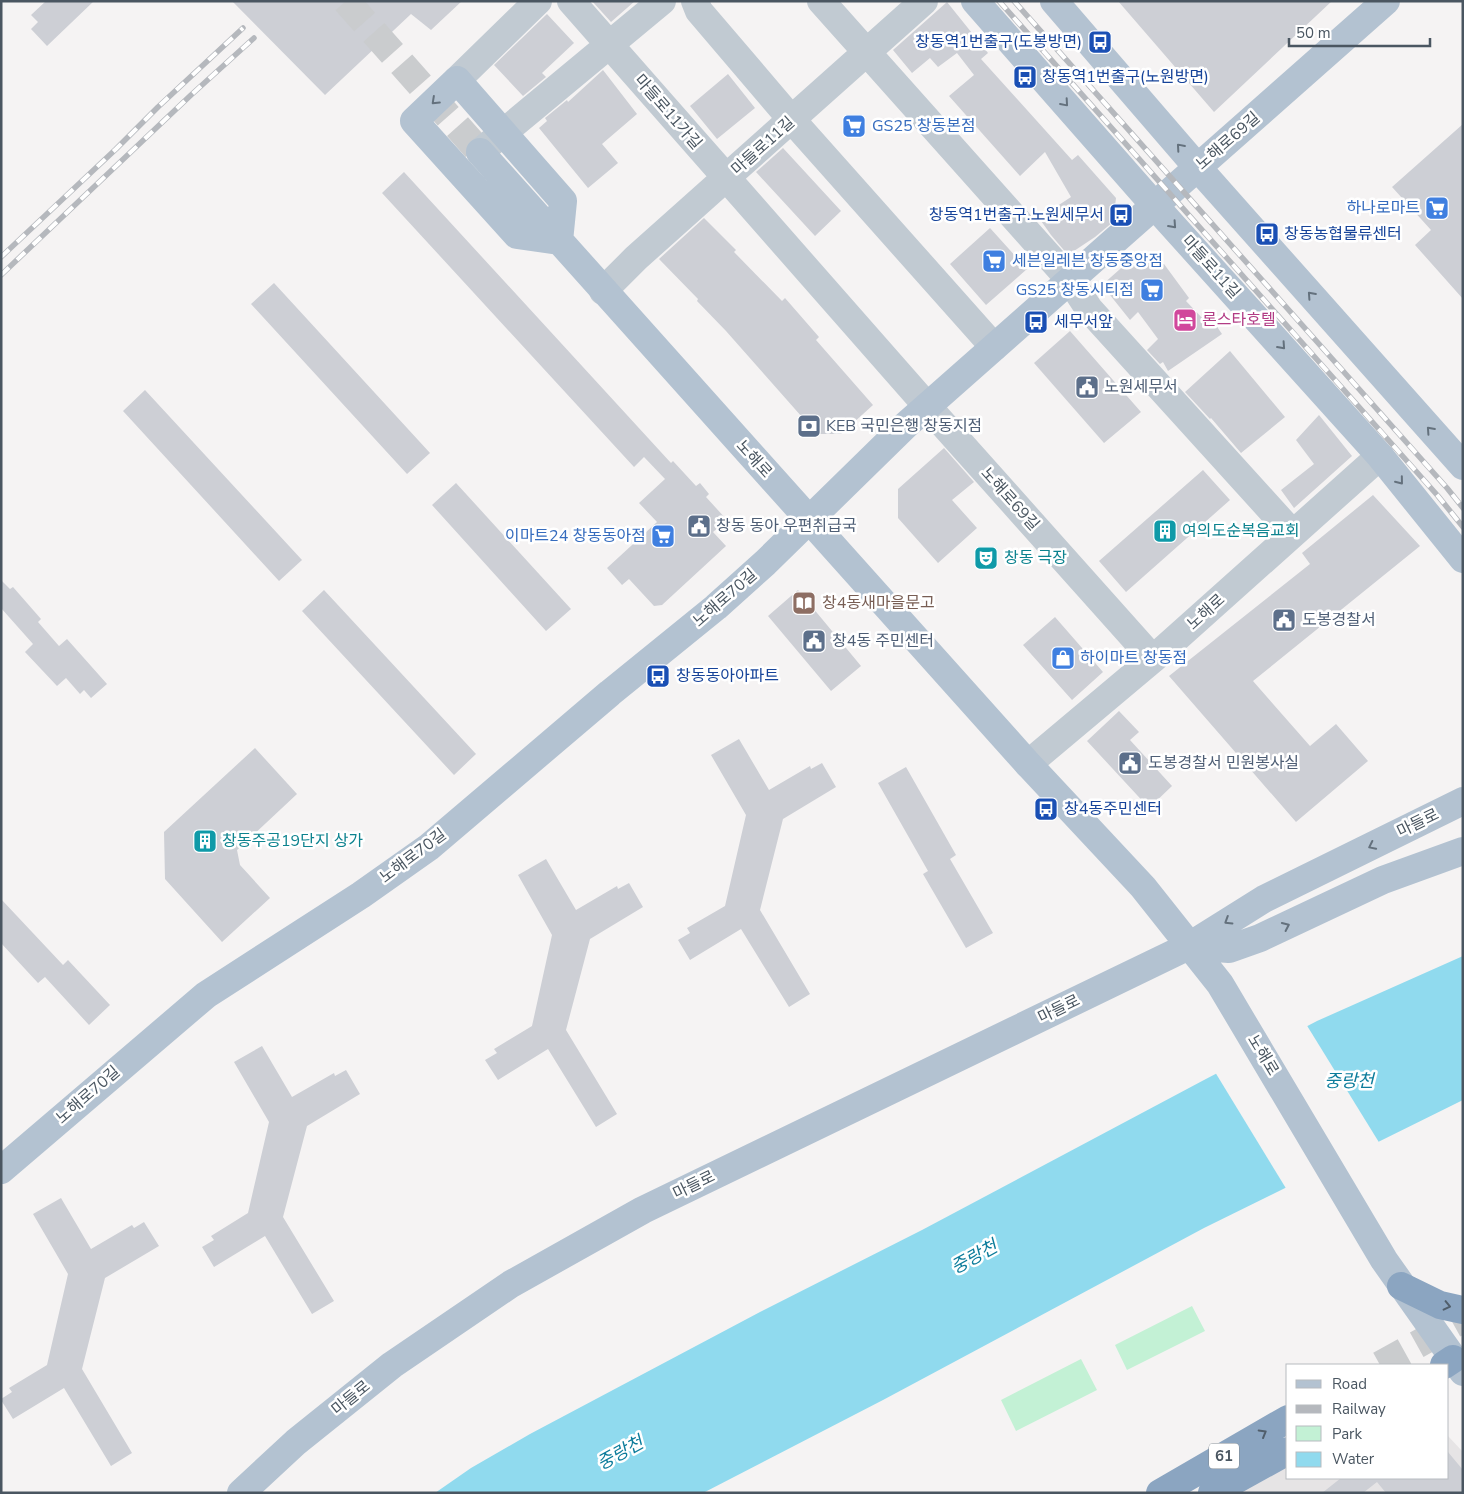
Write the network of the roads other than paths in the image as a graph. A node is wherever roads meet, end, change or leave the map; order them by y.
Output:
1 (538, 1) edge
2 (571, 1) edge
3 (662, 1) edge
4 (694, 1) edge
5 (821, 1) edge
6 (924, 1) edge
7 (975, 1) edge
8 (1054, 1) edge
9 (1386, 1) edge
10 (609, 45) junction
11 (867, 53) junction
12 (457, 80) junction
13 (792, 120) junction
14 (503, 133) junction
15 (480, 152) joint
16 (1198, 168) junction
17 (727, 178) junction
18 (1155, 206) junction
19 (559, 241) junction
20 (1070, 280) junction
21 (603, 290) junction
22 (994, 347) junction
23 (927, 406) junction
24 (1380, 456) junction
25 (1463, 466) edge
26 (808, 519) junction
27 (1293, 534) junction
28 (1463, 559) edge
29 (1154, 659) junction
30 (1028, 764) junction
31 (1463, 801) edge
32 (1463, 830) edge
33 (1463, 851) edge
34 (1383, 880) junction
35 (1189, 946) junction
36 (1, 1170) edge
37 (1401, 1286) junction
38 (1463, 1310) edge
39 (1453, 1365) edge
40 (1286, 1420) edge
41 (1286, 1452) edge
42 (241, 1493) edge
43 (1160, 1493) edge
44 (1212, 1493) edge

1 - 12 street
2 - 10 street, 마들로11가길
3 - 10 street
4 - 13 street
5 - 11 street
6 - 11 street, 마들로11길
7 -> 18 main road, 마들로11길
16 -> 8 main road
9 - 16 main road, 노해로69길
10 - 14 street
10 - 17 street, 마들로11가길
11 - 13 street, 마들로11길
11 - 20 street
12 - 14 main road
12 -> 19 main road
13 - 17 street, 마들로11길
13 - 22 street
14 - 15 street
14 - 19 main road
15 - 19 main road, 노해로
16 - 18 main road, 노해로69길
25 -> 16 main road
17 - 21 street, 마들로11길
17 - 23 street, 노해로69길
18 - 20 main road, 노해로69길
18 -> 24 main road, 마들로11길
19 - 21 main road, 노해로
20 - 22 main road, 노해로69길
20 - 27 street
21 - 26 main road, 노해로
22 - 23 main road, 노해로69길
23 - 26 main road, 노해로69길
23 - 29 street, 노해로69길
24 - 27 street, 노해로
24 -> 28 main road, 마들로11길
26 - 30 main road, 노해로
26 - 36 main road, 노해로70길
27 - 29 street, 노해로
29 - 30 street, 노해로
30 - 35 main road, 노해로
31 -> 35 main road, 마들로
32 - 34 main road
33 - 34 main road
35 -> 34 main road
35 - 37 main road, 노해로
35 - 42 main road, 마들로
37 -> 38 highway
37 - 39 main road, 노해로
43 -> 40 highway, 61
41 - 44 highway

